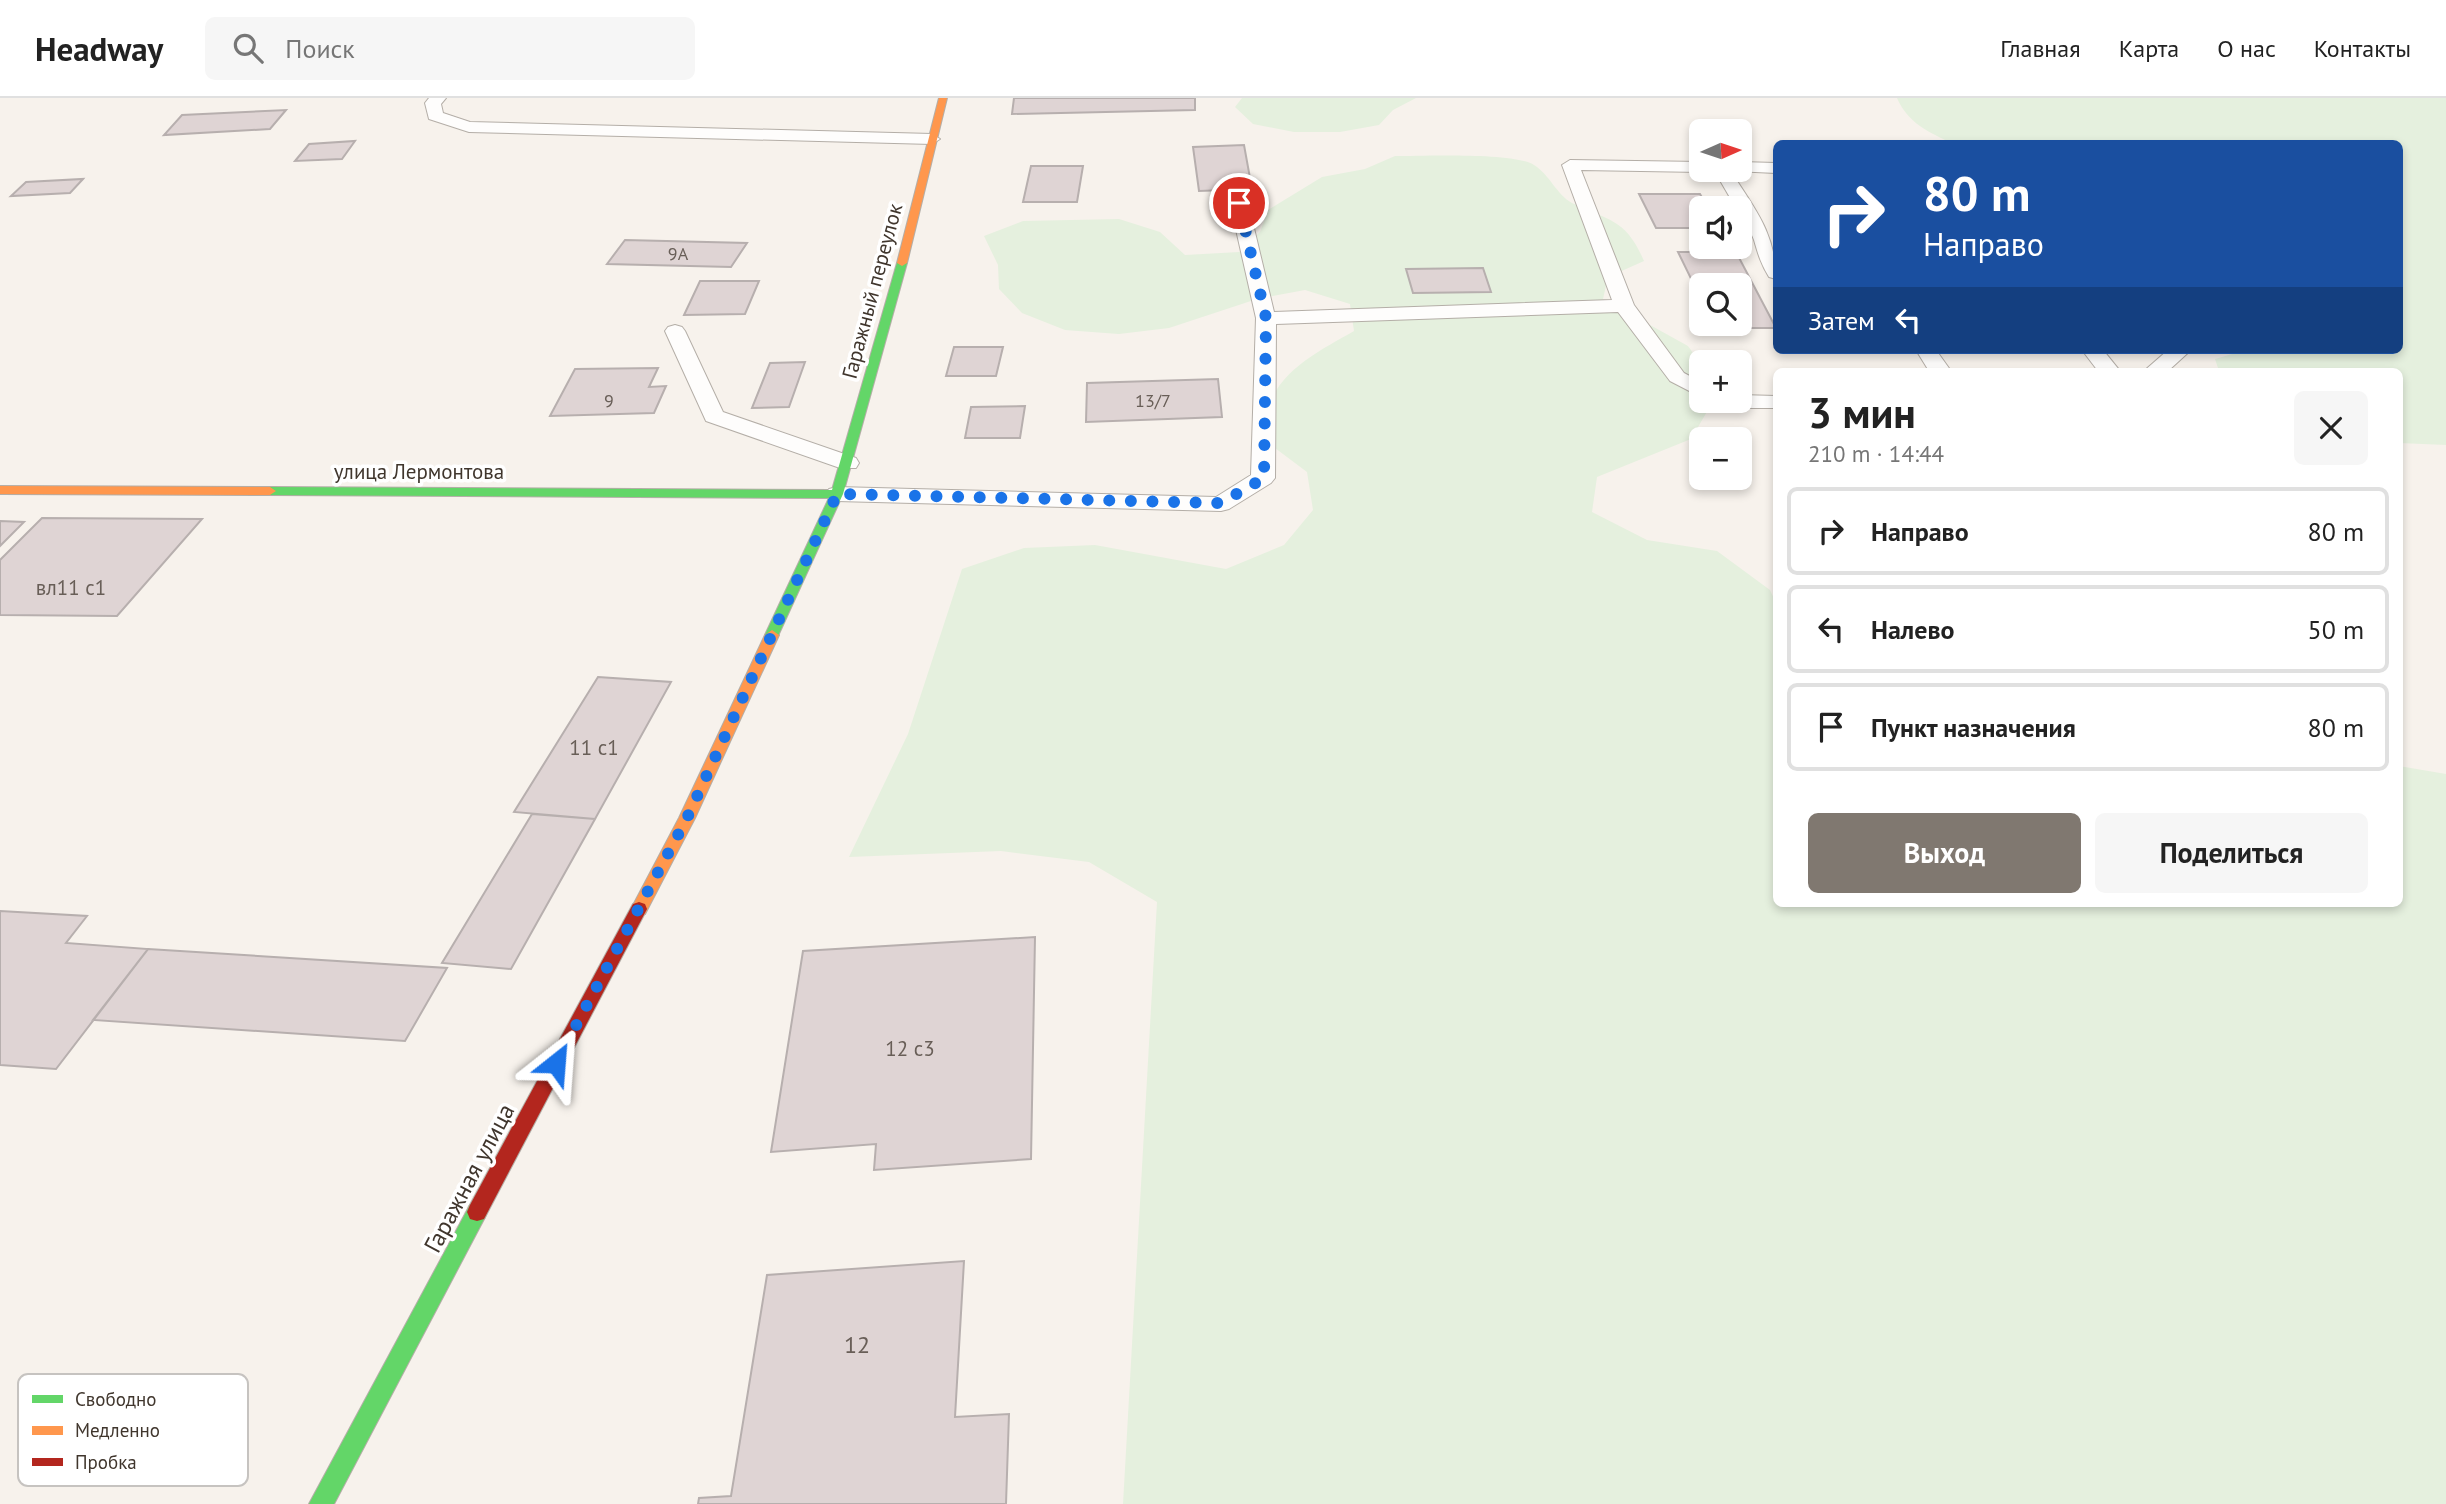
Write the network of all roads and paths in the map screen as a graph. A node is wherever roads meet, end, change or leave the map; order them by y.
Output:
1 (438, 98) edge
2 (943, 98) edge
3 (932, 139) junction
4 (1689, 167) edge
5 (1752, 167) edge
6 (1773, 168) edge
7 (1729, 182) edge
8 (1239, 203) dead end
9 (1773, 268) edge
10 (1625, 306) junction
11 (1266, 318) junction
12 (674, 331) dead end
13 (2095, 354) edge
14 (2176, 354) edge
15 (2107, 368) edge
16 (2159, 368) edge
17 (1689, 384) edge
18 (1752, 402) edge
19 (1773, 402) edge
20 (848, 463) junction
21 (0, 490) edge
22 (837, 494) junction
23 (321, 1504) edge

1 - 3 lane
2 - 3 street, Гаражный переулок
3 - 20 street, Гаражный переулок
4 - 10 lane
5 - 6 lane
7 - 9 lane
8 - 11 lane
10 - 11 lane
10 - 17 lane
11 - 22 lane
12 - 20 lane
13 - 15 lane
14 - 16 lane
18 - 19 lane
20 - 22 street, Гаражный переулок
21 - 22 street, улица Лермонтова
22 - 23 street, Гаражная улица

